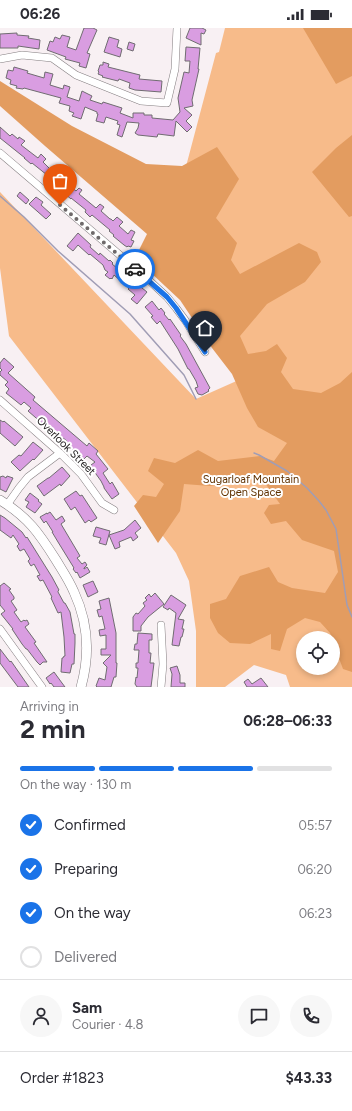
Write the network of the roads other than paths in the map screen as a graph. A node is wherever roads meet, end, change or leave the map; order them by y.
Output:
1 (177, 28) edge
2 (0, 59) edge
3 (0, 153) edge
4 (205, 352) dead end
5 (0, 400) edge
6 (60, 453) junction
7 (4, 502) edge
8 (114, 510) dead end
9 (161, 625) dead end
10 (0, 629) edge
11 (42, 687) edge
12 (80, 687) edge
13 (161, 687) edge

1 - 2 street
3 - 4 street
5 - 6 street, Overlook Street
6 - 7 street
6 - 8 street, Overlook Street
7 - 12 main road
9 - 13 street
10 - 11 street

